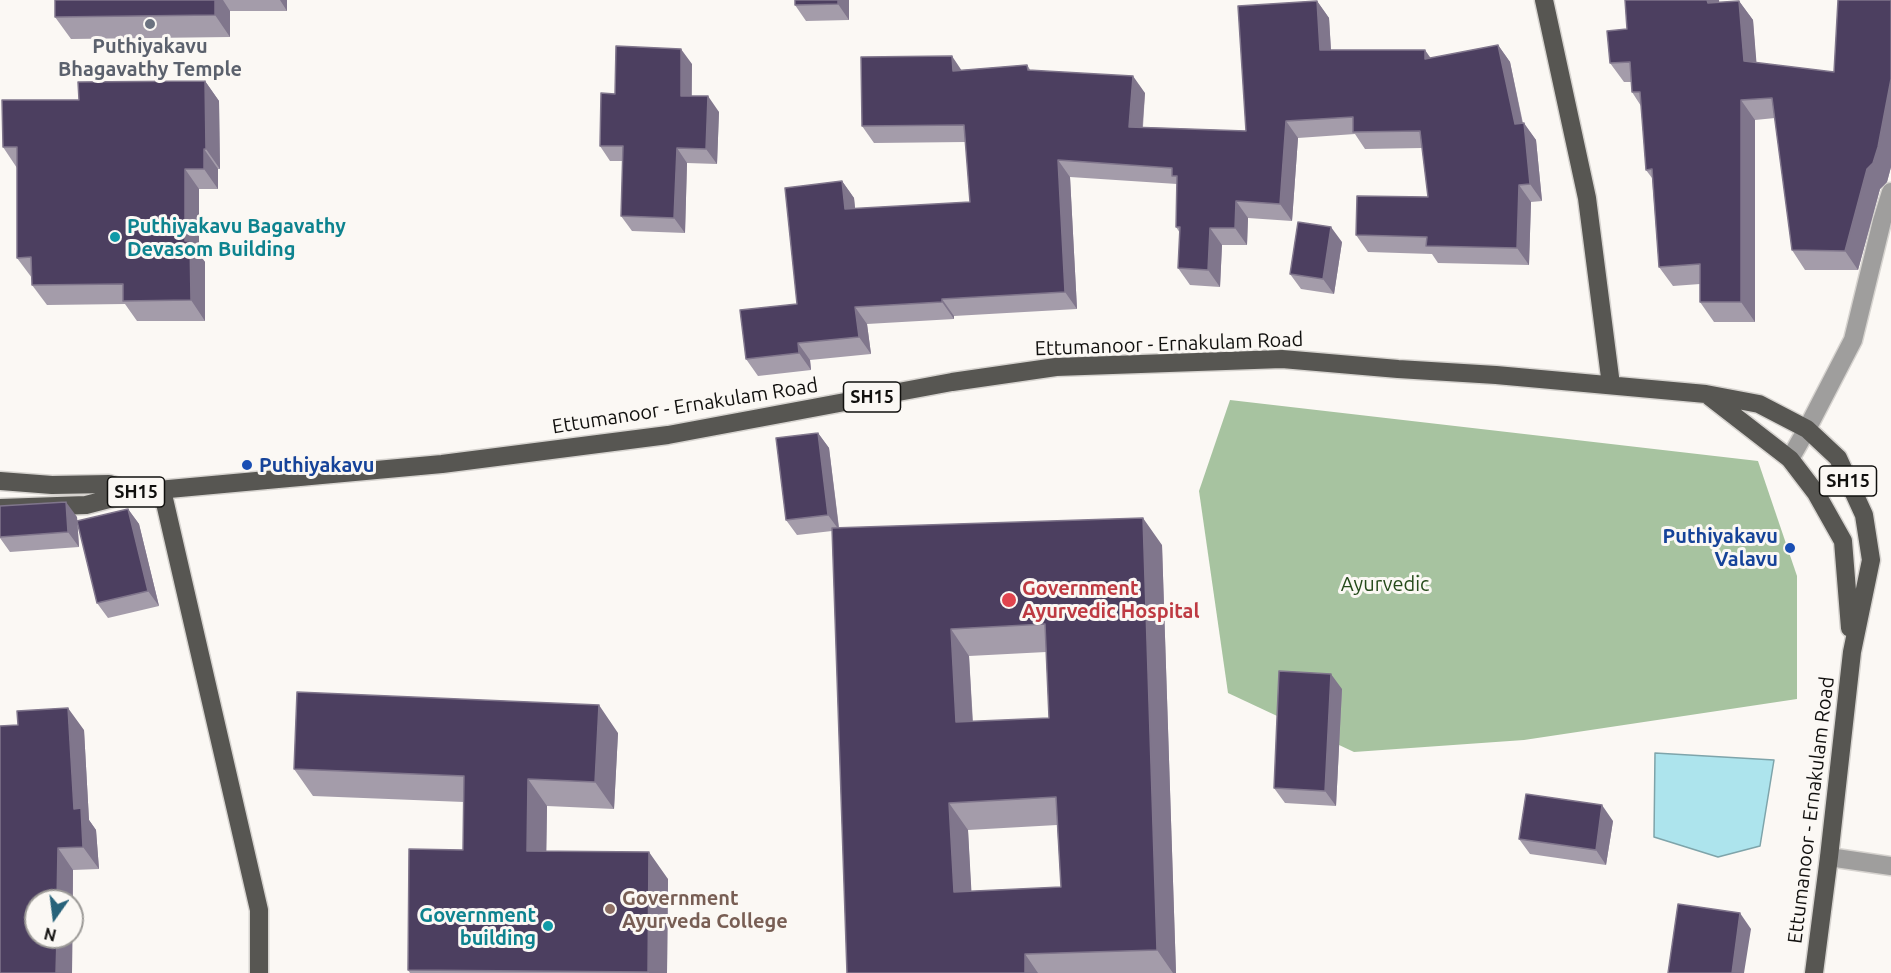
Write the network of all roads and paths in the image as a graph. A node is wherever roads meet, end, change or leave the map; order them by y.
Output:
1 (1544, 0) edge
2 (1891, 192) edge
3 (1611, 385) junction
4 (1706, 394) junction
5 (1807, 429) junction
6 (1790, 459) junction
7 (0, 481) edge
8 (162, 490) junction
9 (136, 492) junction
10 (0, 508) edge
11 (1852, 652) junction
12 (1829, 857) junction
13 (1891, 866) edge
14 (259, 973) edge
15 (1814, 973) edge

1 - 3 main road
2 - 5 street
3 - 4 main road, Ettumanoor - Ernakulam Road / SH15
3 - 8 main road, Ettumanoor - Ernakulam Road / SH15
4 - 5 main road, Ettumanoor - Ernakulam Road / SH15
4 - 6 main road, Ettumanoor - Ernakulam Road / SH15
5 - 6 street
5 - 11 main road, Ettumanoor - Ernakulam Road / SH15
6 - 11 main road, Ettumanoor - Ernakulam Road / SH15
7 - 9 main road, Ettumanoor - Ernakulam Road / SH15
8 - 9 main road, Ettumanoor - Ernakulam Road / SH15
8 - 14 main road
9 - 10 main road, Ettumanoor - Ernakulam Road / SH15
11 - 12 main road, Ettumanoor - Ernakulam Road / SH15
12 - 13 street
12 - 15 main road, Ettumanoor - Ernakulam Road / SH15

